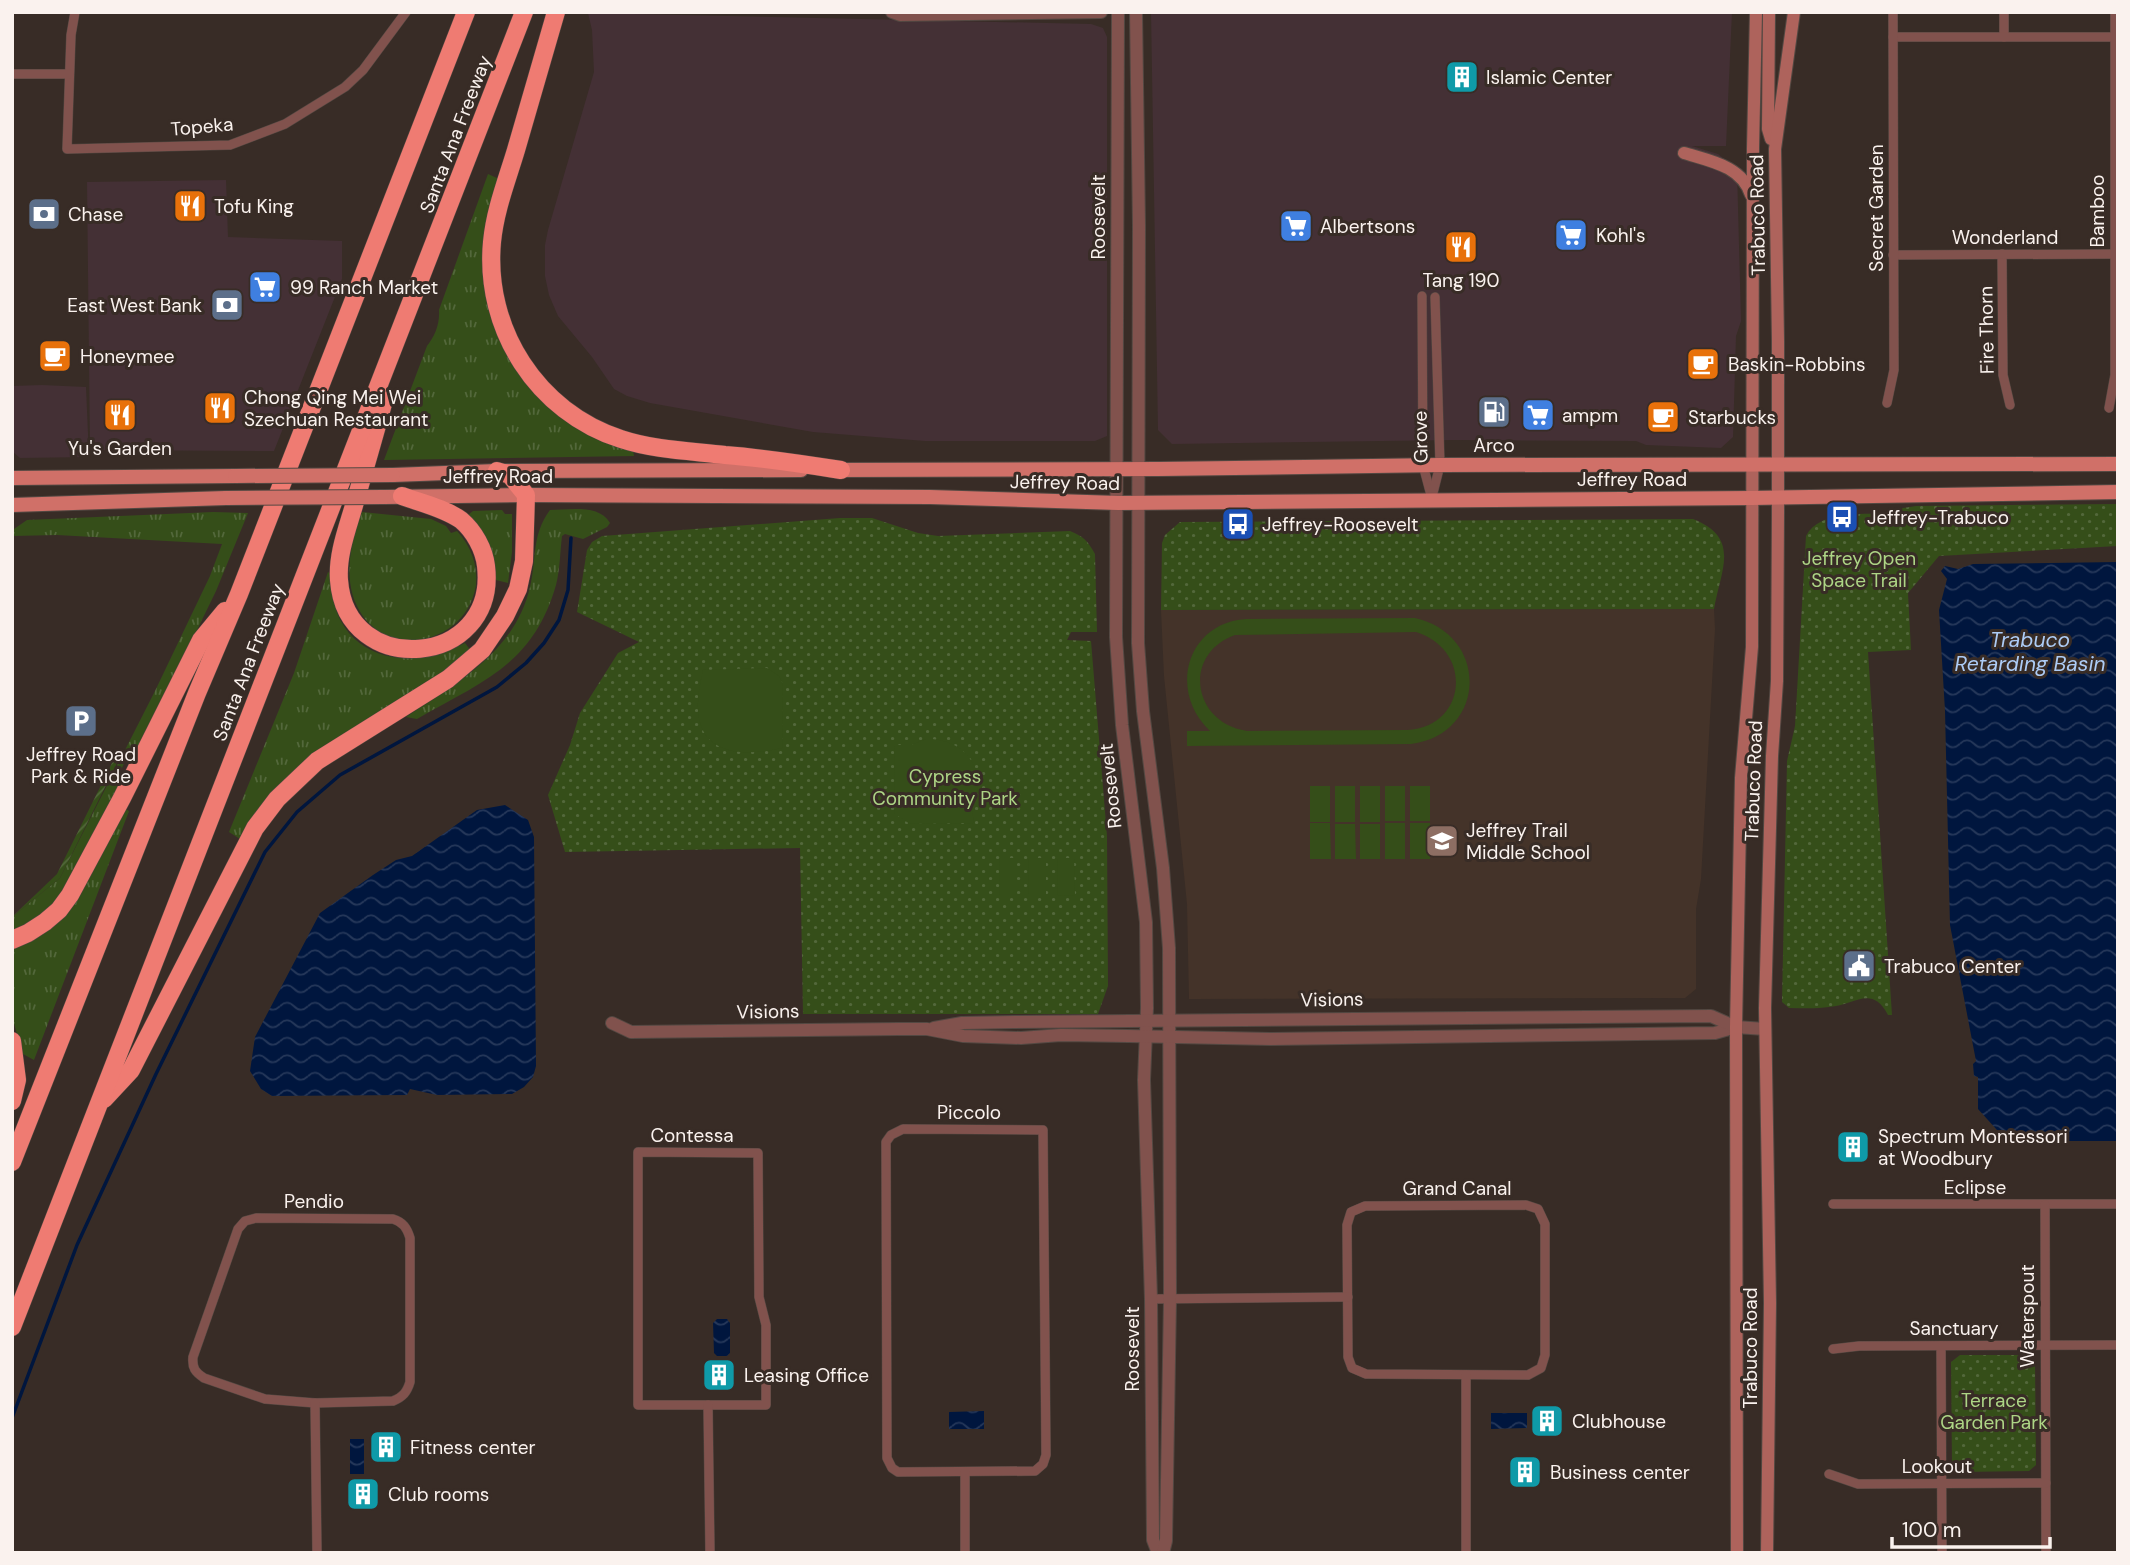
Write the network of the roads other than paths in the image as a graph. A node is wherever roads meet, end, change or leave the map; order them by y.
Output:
1 (75, 12) edge
2 (406, 12) edge
3 (466, 12) edge
4 (524, 12) edge
5 (556, 12) edge
6 (891, 12) edge
7 (1101, 12) edge
8 (1118, 12) edge
9 (1136, 12) edge
10 (1893, 12) edge
11 (2004, 12) edge
12 (2115, 12) edge
13 (1760, 13) edge
14 (1794, 13) edge
15 (1893, 37) junction
16 (2004, 37) junction
17 (2116, 37) edge
18 (12, 74) edge
19 (69, 74) junction
20 (1775, 149) junction
21 (1684, 153) dead end
22 (1753, 201) junction
23 (1117, 226) junction
24 (1139, 226) junction
25 (2002, 254) junction
26 (2116, 254) edge
27 (1893, 255) junction
28 (1422, 296) dead end
29 (1435, 297) dead end
30 (414, 298) junction
31 (1887, 403) dead end
32 (2010, 405) dead end
33 (2109, 408) dead end
34 (1752, 464) junction
35 (2118, 464) edge
36 (1423, 465) junction
37 (1440, 465) junction
38 (1778, 465) junction
39 (1118, 469) junction
40 (1140, 469) junction
41 (841, 470) junction
42 (497, 471) junction
43 (12, 478) edge
44 (2118, 492) edge
45 (526, 495) junction
46 (393, 497) junction
47 (1777, 497) junction
48 (1752, 498) junction
49 (1432, 499) junction
50 (1139, 502) junction
51 (1118, 503) junction
52 (12, 505) edge
53 (239, 594) junction
54 (12, 940) edge
55 (1146, 1021) junction
56 (1170, 1021) junction
57 (611, 1023) dead end
58 (1736, 1027) junction
59 (927, 1029) junction
60 (1765, 1029) junction
61 (1145, 1037) junction
62 (1169, 1038) junction
63 (12, 1041) edge
64 (12, 1101) edge
65 (96, 1107) junction
66 (12, 1162) edge
67 (1833, 1204) dead end
68 (2118, 1204) edge
69 (2045, 1205) junction
70 (1348, 1297) junction
71 (1151, 1299) junction
72 (1170, 1299) junction
73 (12, 1327) edge
74 (2045, 1345) junction
75 (2118, 1345) edge
76 (1941, 1346) junction
77 (1833, 1349) dead end
78 (1466, 1375) junction
79 (315, 1403) junction
80 (708, 1405) junction
81 (965, 1472) junction
82 (1829, 1474) dead end
83 (2046, 1483) junction
84 (1942, 1484) junction
85 (317, 1553) edge
86 (710, 1553) edge
87 (965, 1553) edge
88 (1160, 1553) edge
89 (1466, 1553) edge
90 (1737, 1553) edge
91 (1767, 1553) edge
92 (1942, 1553) edge
93 (2046, 1553) edge

1 - 19 street, Topeka
2 - 19 street, Topeka
3 - 53 highway, Santa Ana Freeway
4 - 30 highway, Santa Ana Freeway
5 - 41 highway
6 - 7 street
8 - 23 street, Roosevelt
9 - 24 street, Roosevelt
10 - 15 street, Secret Garden
11 - 16 street
12 - 17 street, Bamboo
13 - 14 main road
13 - 20 main road
13 - 22 main road, Trabuco Road
14 - 20 main road, Trabuco Road
15 - 16 street
15 - 27 street, Secret Garden
16 - 17 street
17 - 26 street, Bamboo
18 - 19 street
20 - 38 main road, Trabuco Road
21 - 22 main road
22 - 34 main road, Trabuco Road
23 - 24 street
23 - 39 street, Roosevelt
24 - 40 street, Roosevelt
25 - 26 street, Wonderland
25 - 27 street, Wonderland
25 - 32 street, Fire Thorn
26 - 33 street, Bamboo
27 - 31 street, Secret Garden
28 - 36 street, Grove
29 - 37 street, Grove
30 - 46 highway
30 - 65 highway, Santa Ana Freeway
34 - 37 main road, Jeffrey Road
34 - 38 main road, Jeffrey Road
34 - 48 main road, Trabuco Road
35 - 38 main road, Jeffrey Road
36 - 37 main road, Jeffrey Road
36 - 40 main road, Jeffrey Road
36 - 49 street, Grove
37 - 49 street, Grove
38 - 47 main road, Trabuco Road
39 - 40 main road, Jeffrey Road
39 - 41 main road, Jeffrey Road
39 - 51 street, Roosevelt
40 - 50 street, Roosevelt
41 - 42 main road, Jeffrey Road
42 - 43 main road, Jeffrey Road, bridge
42 - 45 highway
44 - 47 main road, Jeffrey Road
45 - 46 main road, Jeffrey Road
45 - 51 main road, Jeffrey Road
45 - 65 highway
46 - 52 main road, Jeffrey Road, bridge
47 - 48 main road, Jeffrey Road
47 - 60 main road, Trabuco Road
48 - 49 main road, Jeffrey Road
48 - 58 main road, Trabuco Road
49 - 50 main road, Jeffrey Road
50 - 51 main road, Jeffrey Road
50 - 56 street, Roosevelt
51 - 55 street, Roosevelt
53 - 54 highway
53 - 66 highway, Santa Ana Freeway
55 - 56 street, Visions
55 - 59 street, Visions
55 - 61 street, Roosevelt
56 - 58 street, Visions
56 - 62 street, Roosevelt
57 - 59 street, Visions
58 - 60 street, Visions
58 - 62 street, Visions
58 - 90 main road, Trabuco Road
59 - 61 street, Visions
60 - 91 main road, Trabuco Road
61 - 62 street, Visions
61 - 71 street, Roosevelt
62 - 72 street, Roosevelt
63 - 64 highway
65 - 73 highway, Santa Ana Freeway
67 - 69 street, Eclipse
68 - 69 street, Eclipse
69 - 74 street, Waterspout
70 - 72 street
70 - 78 street, Grand Canal
70 - 78 street, Grand Canal
71 - 72 street
71 - 88 street, Roosevelt
72 - 88 street, Roosevelt
74 - 75 street, Sanctuary
74 - 76 street, Sanctuary
74 - 83 street, Waterspout
76 - 77 street, Sanctuary
76 - 84 street
78 - 89 street
79 - 79 street, Pendio
79 - 85 street
80 - 80 street, Contessa
80 - 86 street
81 - 81 street, Piccolo
81 - 87 street
82 - 84 street, Lookout
83 - 84 street, Lookout
83 - 93 street, Waterspout
84 - 92 street

